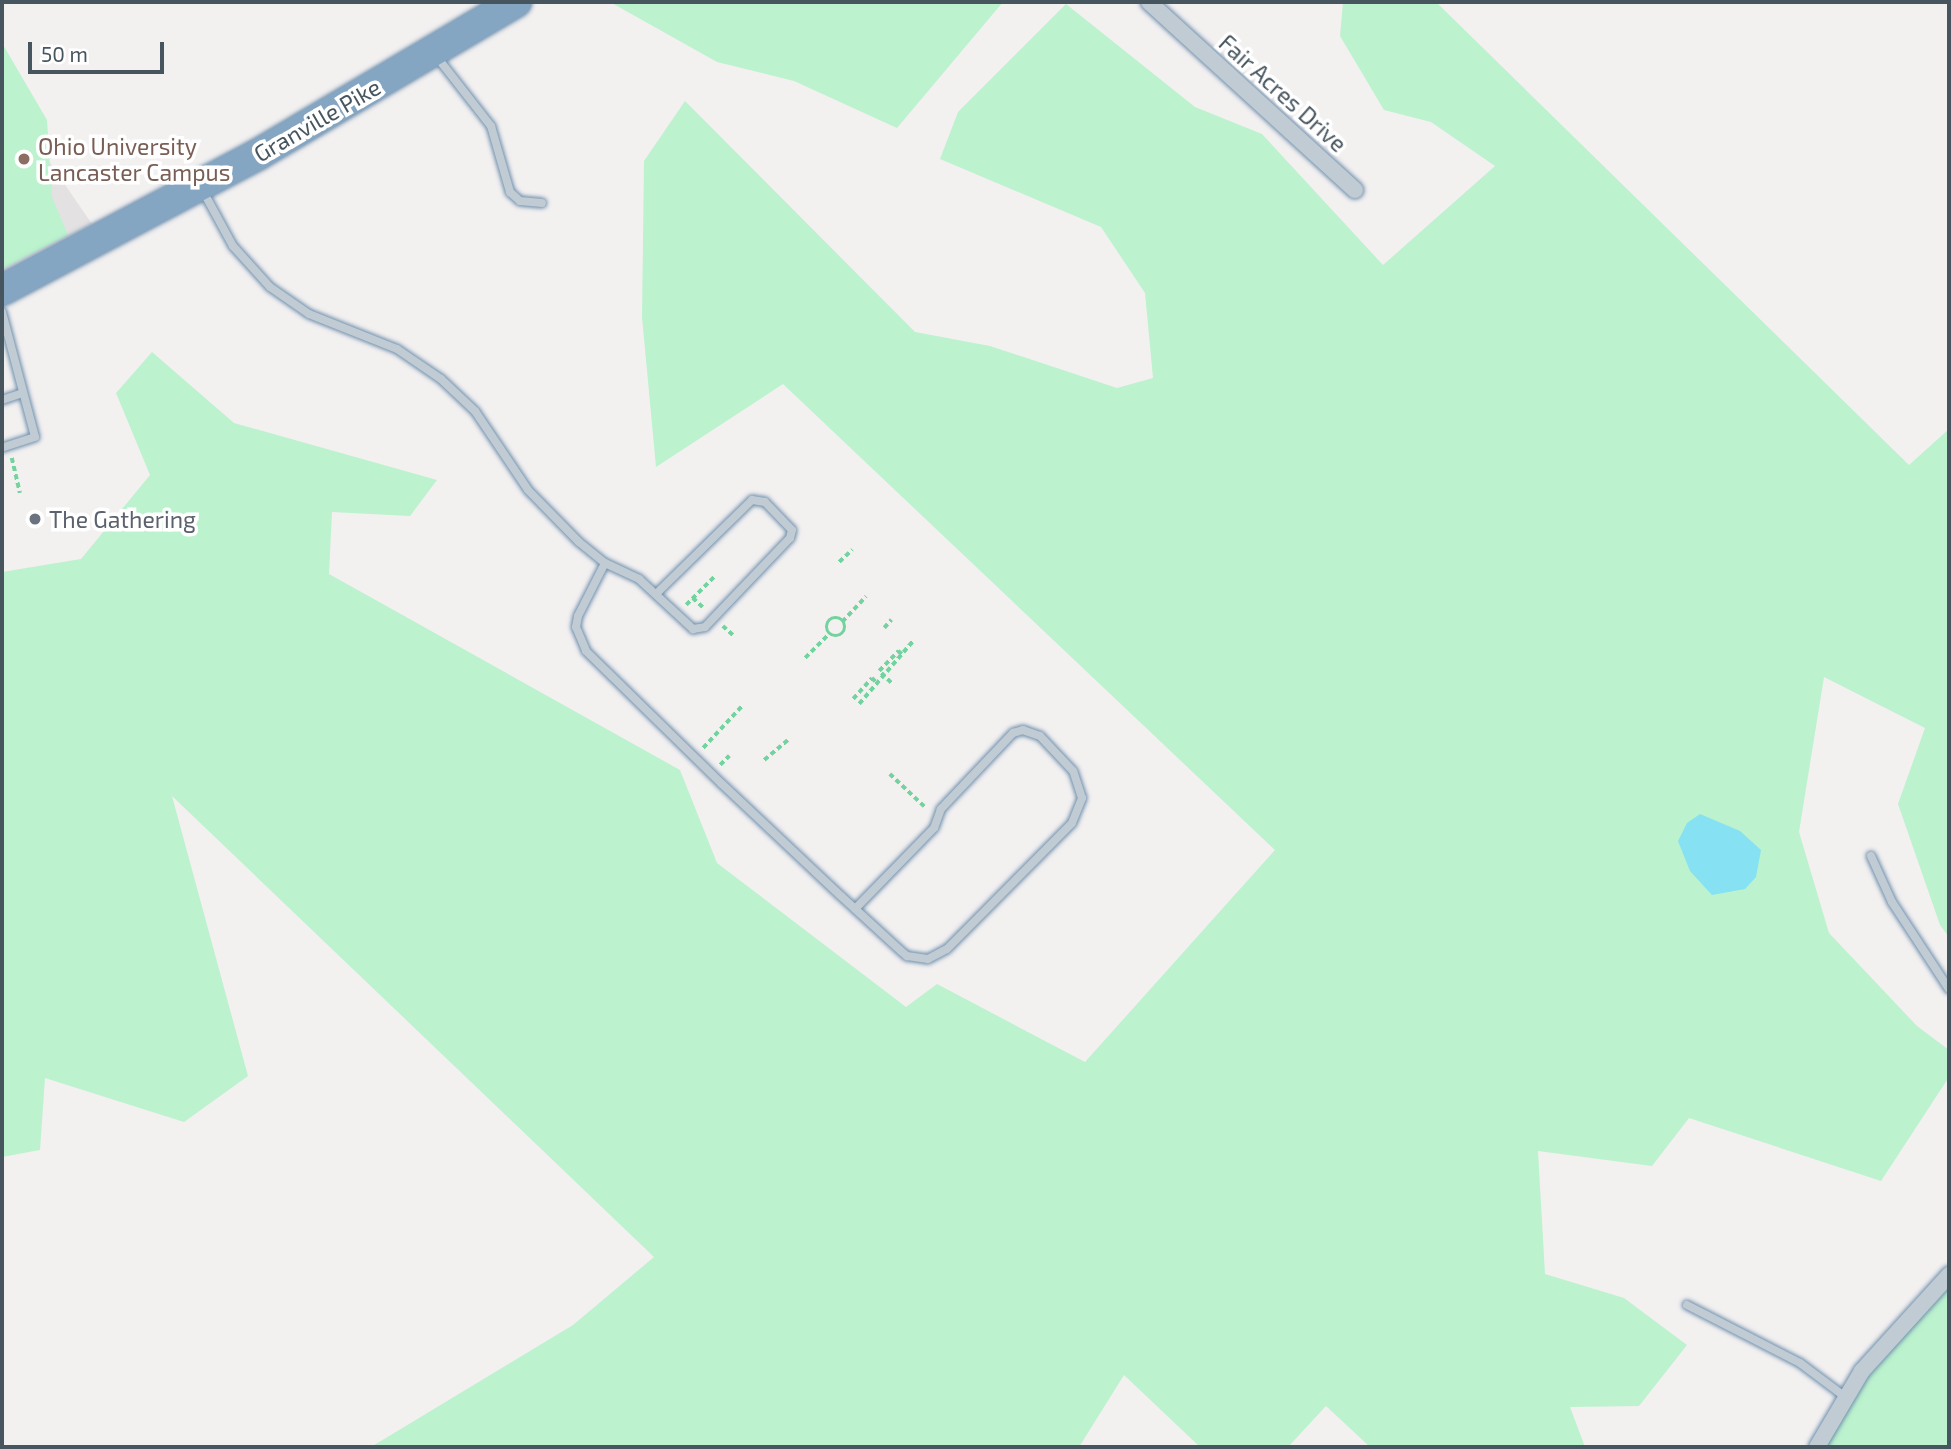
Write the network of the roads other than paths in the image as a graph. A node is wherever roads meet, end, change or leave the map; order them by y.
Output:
1 (516, 2) edge
2 (1149, 2) edge
3 (433, 52) junction
4 (200, 186) junction
5 (1355, 190) dead end
6 (542, 203) dead end
7 (2, 290) edge
8 (2, 312) edge
9 (22, 393) junction
10 (2, 400) edge
11 (5, 447) edge
12 (605, 563) junction
13 (656, 594) junction
14 (1871, 856) dead end
15 (855, 909) junction
16 (1949, 989) edge
17 (1949, 1275) edge
18 (1687, 1306) dead end
19 (1844, 1396) junction
20 (1817, 1447) edge

1 - 3 highway, Granville Pike
2 - 5 street, Fair Acres Drive
3 - 4 highway, Granville Pike
3 - 6 lane
4 - 7 highway, Granville Pike
4 - 12 lane
8 - 9 lane
9 - 10 lane
9 - 11 lane
12 - 13 lane
12 - 15 lane
13 - 13 lane
14 - 16 lane
15 - 15 lane
17 - 19 street
18 - 19 lane
19 - 20 street

